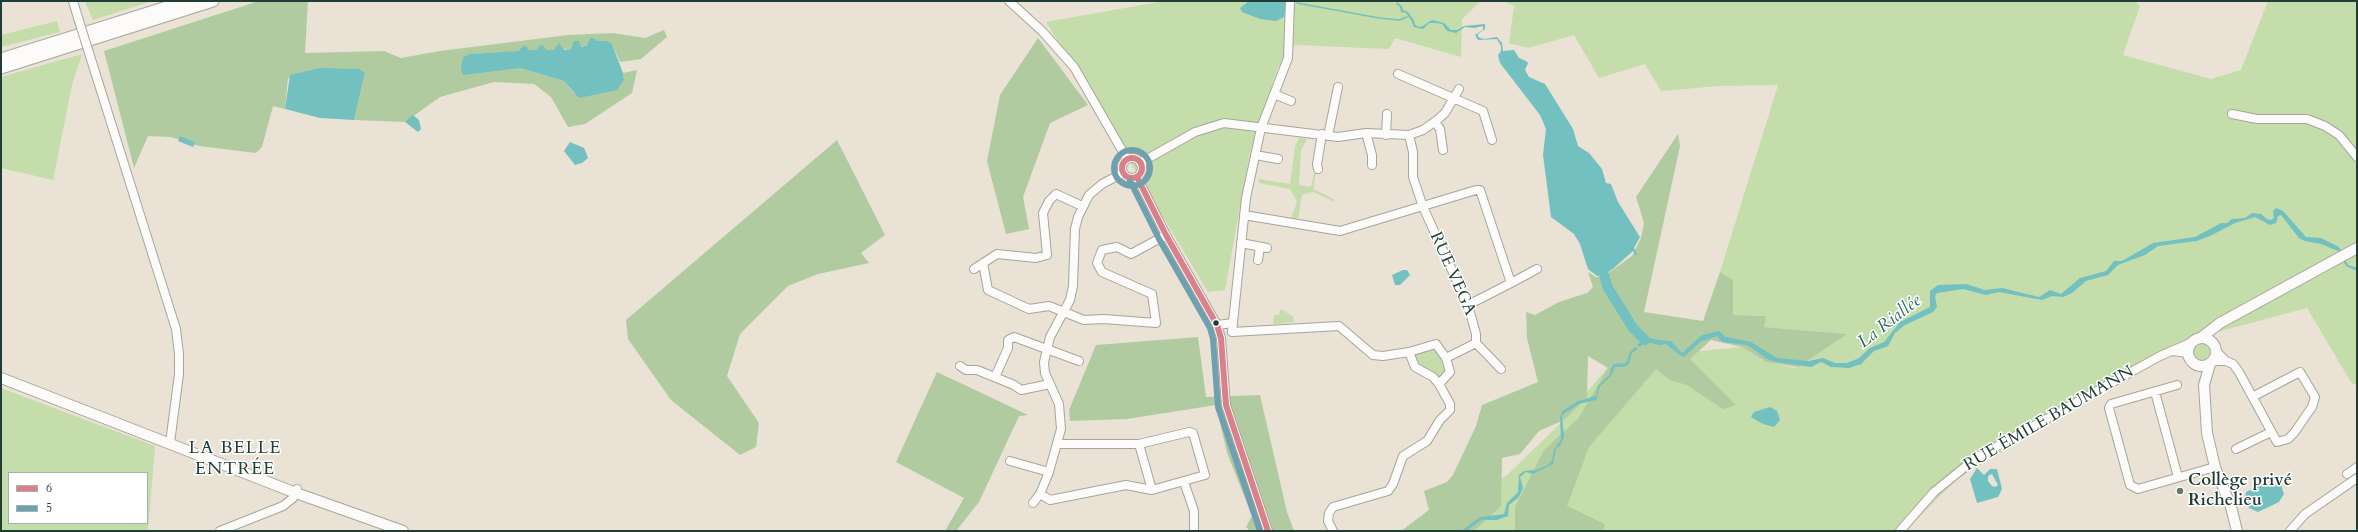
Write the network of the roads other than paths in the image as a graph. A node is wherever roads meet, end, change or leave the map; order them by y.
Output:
1 (73, 1) edge
2 (186, 1) edge
3 (213, 1) edge
4 (1009, 1) edge
5 (1290, 1) edge
6 (1, 59) edge
7 (1, 68) edge
8 (1398, 74) dead end
9 (1338, 86) dead end
10 (1459, 89) dead end
11 (1274, 94) junction
12 (1455, 98) junction
13 (1291, 100) dead end
14 (1387, 114) dead end
15 (2232, 114) dead end
16 (1435, 122) junction
17 (1261, 128) junction
18 (1366, 134) junction
19 (1325, 135) junction
20 (1386, 135) junction
21 (1409, 135) junction
22 (1492, 140) dead end
23 (1443, 150) dead end
24 (1255, 155) junction
25 (2357, 157) edge
26 (1127, 159) junction
27 (1278, 160) dead end
28 (1140, 163) junction
29 (1372, 165) dead end
30 (1318, 169) dead end
31 (1123, 173) junction
32 (1137, 177) junction
33 (1082, 206) junction
34 (1422, 207) junction
35 (1244, 215) junction
36 (1166, 235) junction
37 (1241, 243) junction
38 (2357, 248) edge
39 (1258, 260) dead end
40 (983, 263) junction
41 (974, 269) dead end
42 (1536, 269) dead end
43 (1511, 283) junction
44 (1468, 305) junction
45 (1066, 311) junction
46 (1233, 323) junction
47 (2220, 323) junction
48 (1217, 325) junction
49 (2202, 337) junction
50 (1476, 342) junction
51 (2190, 343) junction
52 (1046, 348) junction
53 (2172, 351) junction
54 (1409, 352) junction
55 (2188, 353) junction
56 (2214, 355) junction
57 (1446, 358) junction
58 (1079, 361) dead end
59 (2195, 364) junction
60 (960, 366) dead end
61 (1501, 369) dead end
62 (995, 377) junction
63 (1, 378) edge
64 (1050, 384) junction
65 (1439, 384) junction
66 (2177, 385) dead end
67 (2204, 385) junction
68 (2155, 392) junction
69 (2254, 396) junction
70 (2271, 432) junction
71 (170, 443) junction
72 (1058, 444) junction
73 (1139, 444) junction
74 (2236, 449) dead end
75 (1010, 461) dead end
76 (2215, 467) junction
77 (2357, 467) edge
78 (1049, 472) junction
79 (2347, 474) dead end
80 (2178, 478) junction
81 (2357, 478) edge
82 (1184, 482) junction
83 (1152, 490) junction
84 (297, 491) junction
85 (1040, 494) junction
86 (1033, 503) dead end
87 (220, 531) edge
88 (403, 531) edge
89 (1194, 531) edge
90 (1268, 531) edge
91 (1333, 531) edge
92 (1900, 531) edge
93 (2237, 531) edge
94 (2290, 531) edge

1 - 71 street, bridge
2 - 6 highway
3 - 7 highway
4 - 26 street
5 - 11 street
8 - 12 street
9 - 19 street
10 - 12 street
11 - 13 street
11 - 17 street
12 - 16 street
12 - 22 street
14 - 20 street
15 - 25 street
16 - 21 street
16 - 23 street
17 - 19 street
17 - 24 street
17 - 28 street
18 - 19 street
18 - 20 street
18 - 29 street
19 - 30 street
20 - 21 street
21 - 34 street, RUE VEGA
24 - 27 street
24 - 35 street
26 - 28 street
26 - 31 street
28 - 32 street
31 - 32 street
31 - 33 street
32 - 36 street
33 - 40 street
33 - 45 street
34 - 35 street
34 - 43 street
34 - 44 street, RUE VEGA
35 - 37 street
36 - 45 street
36 - 48 street
37 - 39 street
37 - 46 street
38 - 47 main road
40 - 41 street
40 - 45 street
42 - 43 street
43 - 44 street
44 - 50 street, RUE VEGA
45 - 52 street
46 - 48 street
46 - 54 street
47 - 49 main road
47 - 56 main road
48 - 90 street
49 - 51 main road
49 - 56 main road
50 - 57 street
50 - 61 street
51 - 53 street, RUE ÉMILE BAUMANN
51 - 55 main road
52 - 58 street
52 - 62 street
52 - 64 street
53 - 55 street
53 - 92 street, RUE ÉMILE BAUMANN
54 - 57 street
54 - 65 street
55 - 59 main road
56 - 59 main road
56 - 67 main road
56 - 69 street
57 - 65 street
59 - 67 main road
60 - 62 street
62 - 64 street
63 - 71 main road
64 - 72 street
65 - 91 street
66 - 68 street
67 - 76 main road
68 - 80 street
68 - 80 street
69 - 70 street
69 - 70 street
70 - 74 street
71 - 84 main road
72 - 73 street
72 - 78 street
73 - 82 street
73 - 83 street
75 - 78 street
76 - 80 street
76 - 93 main road
77 - 79 street
78 - 85 street
81 - 94 street
82 - 83 street
82 - 89 street
83 - 85 street
84 - 87 street
84 - 88 main road
85 - 86 street

